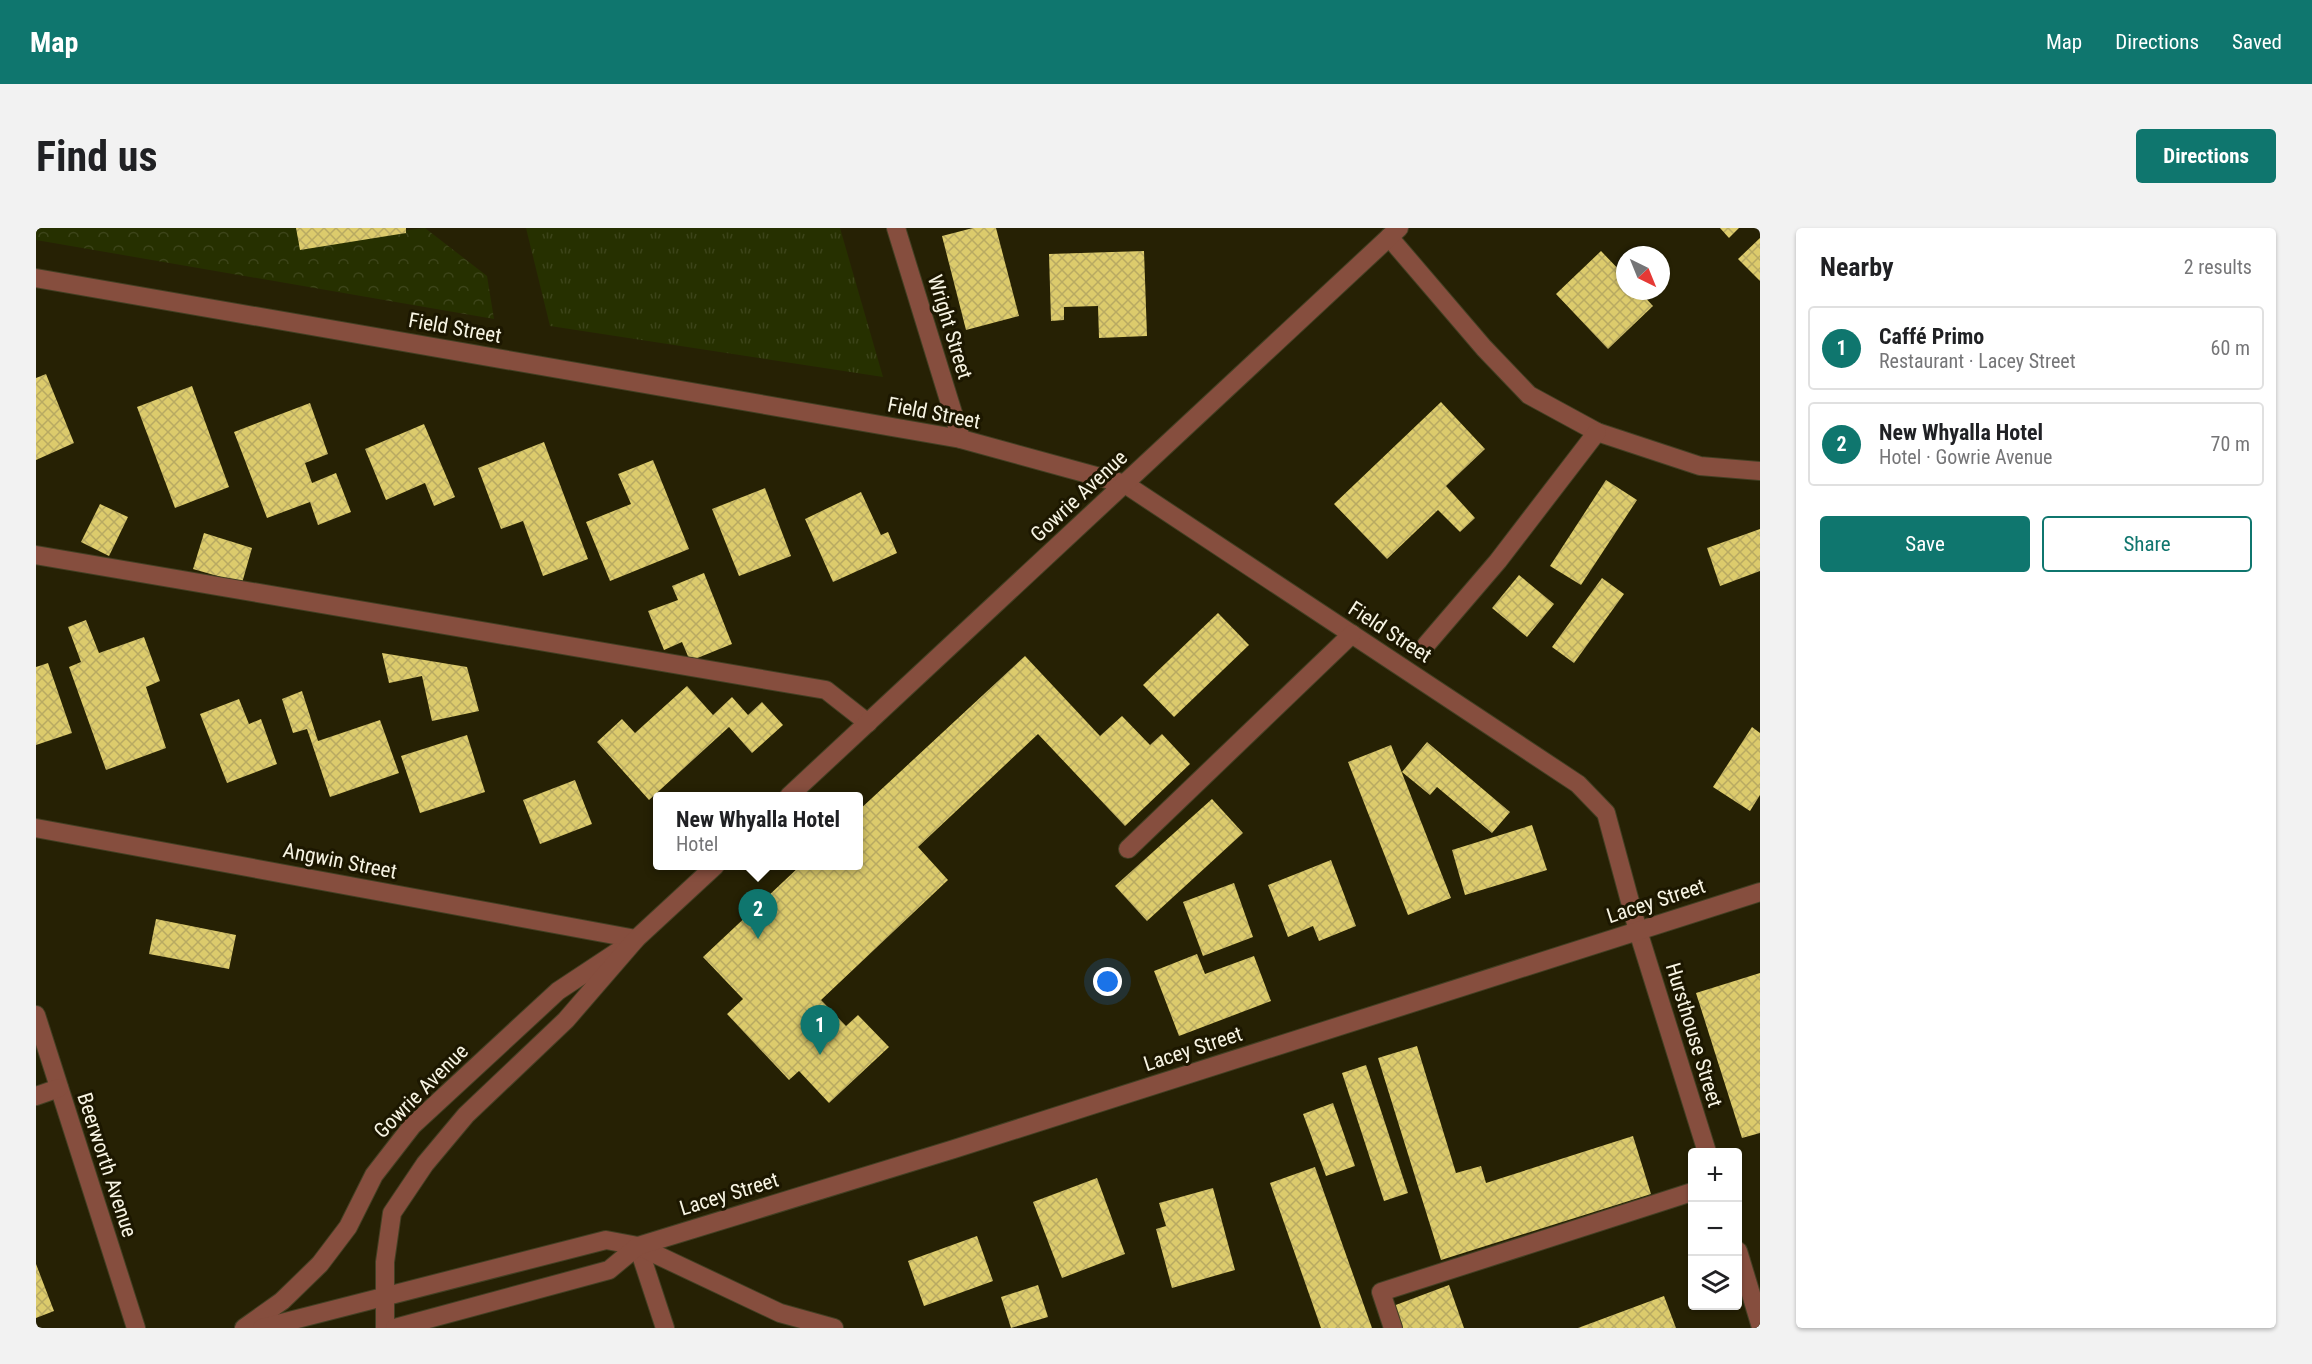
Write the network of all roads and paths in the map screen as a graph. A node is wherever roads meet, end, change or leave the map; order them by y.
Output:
1 (896, 228) edge
2 (1394, 232) edge
3 (36, 278) edge
4 (1597, 432) junction
5 (961, 440) junction
6 (1760, 471) edge
7 (1125, 484) junction
8 (36, 555) edge
9 (1352, 634) junction
10 (1426, 645) dead end
11 (868, 723) junction
12 (793, 792) edge
13 (36, 828) edge
14 (1128, 849) dead end
15 (711, 870) edge
16 (1760, 892) edge
17 (1638, 931) junction
18 (636, 939) junction
19 (36, 1015) edge
20 (59, 1088) junction
21 (36, 1096) edge
22 (1706, 1148) edge
23 (1688, 1193) edge
24 (638, 1246) junction
25 (1739, 1256) edge
26 (385, 1296) junction
27 (1760, 1324) edge
28 (136, 1328) edge
29 (244, 1328) edge
30 (262, 1328) edge
31 (385, 1328) edge
32 (395, 1328) edge
33 (665, 1328) edge
34 (834, 1328) edge
35 (1393, 1328) edge

1 - 5 street, Wright Street
2 - 4 street
2 - 7 street, Gowrie Avenue
3 - 5 street, Field Street
4 - 6 street
4 - 10 street
5 - 7 street, Field Street
7 - 9 street, Field Street
7 - 11 street, Gowrie Avenue
8 - 11 street
9 - 14 street
9 - 17 street, Field Street
11 - 12 street, Gowrie Avenue
13 - 18 street, Angwin Street
15 - 18 street, Gowrie Avenue
16 - 17 street, Lacey Street
17 - 22 street, Hursthouse Street
17 - 24 street, Lacey Street
18 - 26 street, Gowrie Avenue
18 - 29 street, Gowrie Avenue
19 - 20 street, Beerworth Avenue
20 - 21 street
20 - 28 street, Beerworth Avenue
23 - 35 street
24 - 26 street, Lacey Street
24 - 32 street, Lacey Street
24 - 33 street
24 - 34 street
25 - 27 street
26 - 30 street, Lacey Street
26 - 31 street, Gowrie Avenue

